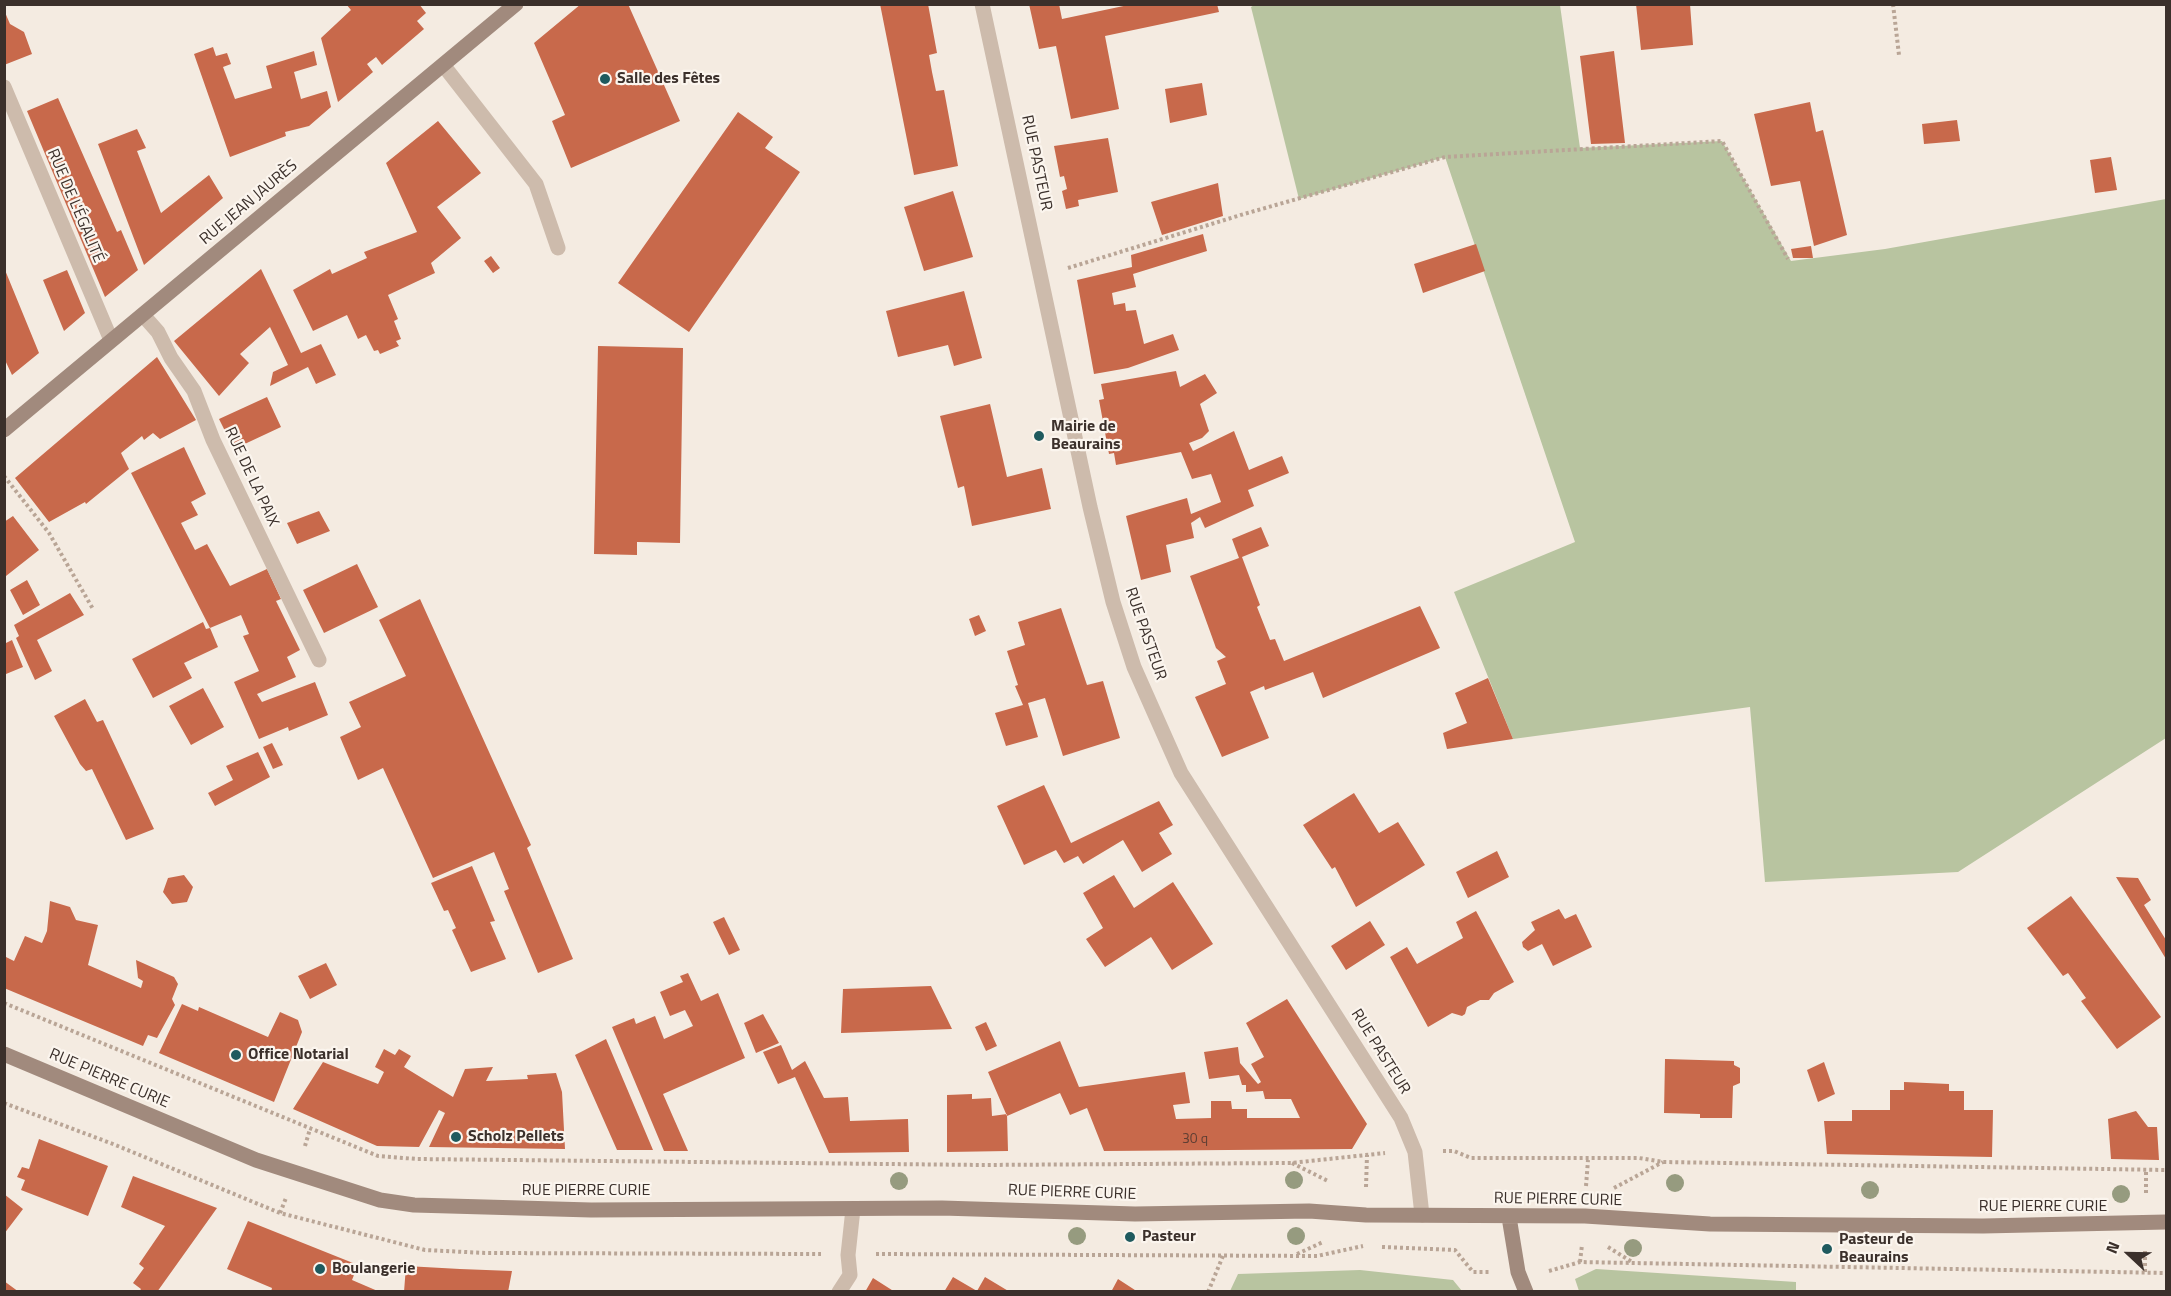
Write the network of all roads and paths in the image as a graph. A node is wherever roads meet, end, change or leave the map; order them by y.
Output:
1 (516, 4) edge
2 (982, 4) edge
3 (1893, 4) edge
4 (1899, 55) dead end
5 (444, 66) junction
6 (4, 87) edge
7 (558, 248) dead end
8 (1788, 259) dead end
9 (1039, 274) junction
10 (143, 315) junction
11 (111, 340) junction
12 (4, 430) edge
13 (4, 476) edge
14 (93, 609) dead end
15 (318, 660) dead end
16 (4, 1003) edge
17 (4, 1054) edge
18 (1415, 1152) junction
19 (1663, 1162) junction
20 (2166, 1170) edge
21 (854, 1209) junction
22 (1422, 1215) junction
23 (1509, 1216) junction
24 (1590, 1218) junction
25 (2166, 1222) edge
26 (1297, 1254) dead end
27 (1223, 1256) dead end
28 (1518, 1272) junction
29 (2166, 1273) edge
30 (840, 1292) edge
31 (1208, 1292) edge
32 (1526, 1292) edge

1 - 5 main road, RUE JEAN JAURÈS
2 - 9 street, RUE PASTEUR
3 - 4 path
5 - 7 street
5 - 10 main road, RUE JEAN JAURÈS
6 - 11 street, RUE DE L'ÉGALITÉ
8 - 9 path
9 - 18 street, RUE PASTEUR
10 - 11 main road, RUE JEAN JAURÈS
10 - 15 street, RUE DE LA PAIX
11 - 12 main road, RUE JEAN JAURÈS
13 - 14 path
16 - 18 path
17 - 21 main road, RUE PIERRE CURIE
18 - 19 path
18 - 22 street, RUE PASTEUR
19 - 20 path
19 - 24 path
21 - 22 main road, RUE PIERRE CURIE
21 - 30 street
22 - 23 main road, RUE PIERRE CURIE
23 - 24 main road, RUE PIERRE CURIE
23 - 28 main road
24 - 25 main road, RUE PIERRE CURIE
26 - 28 path
27 - 31 path
28 - 29 path
28 - 32 main road

